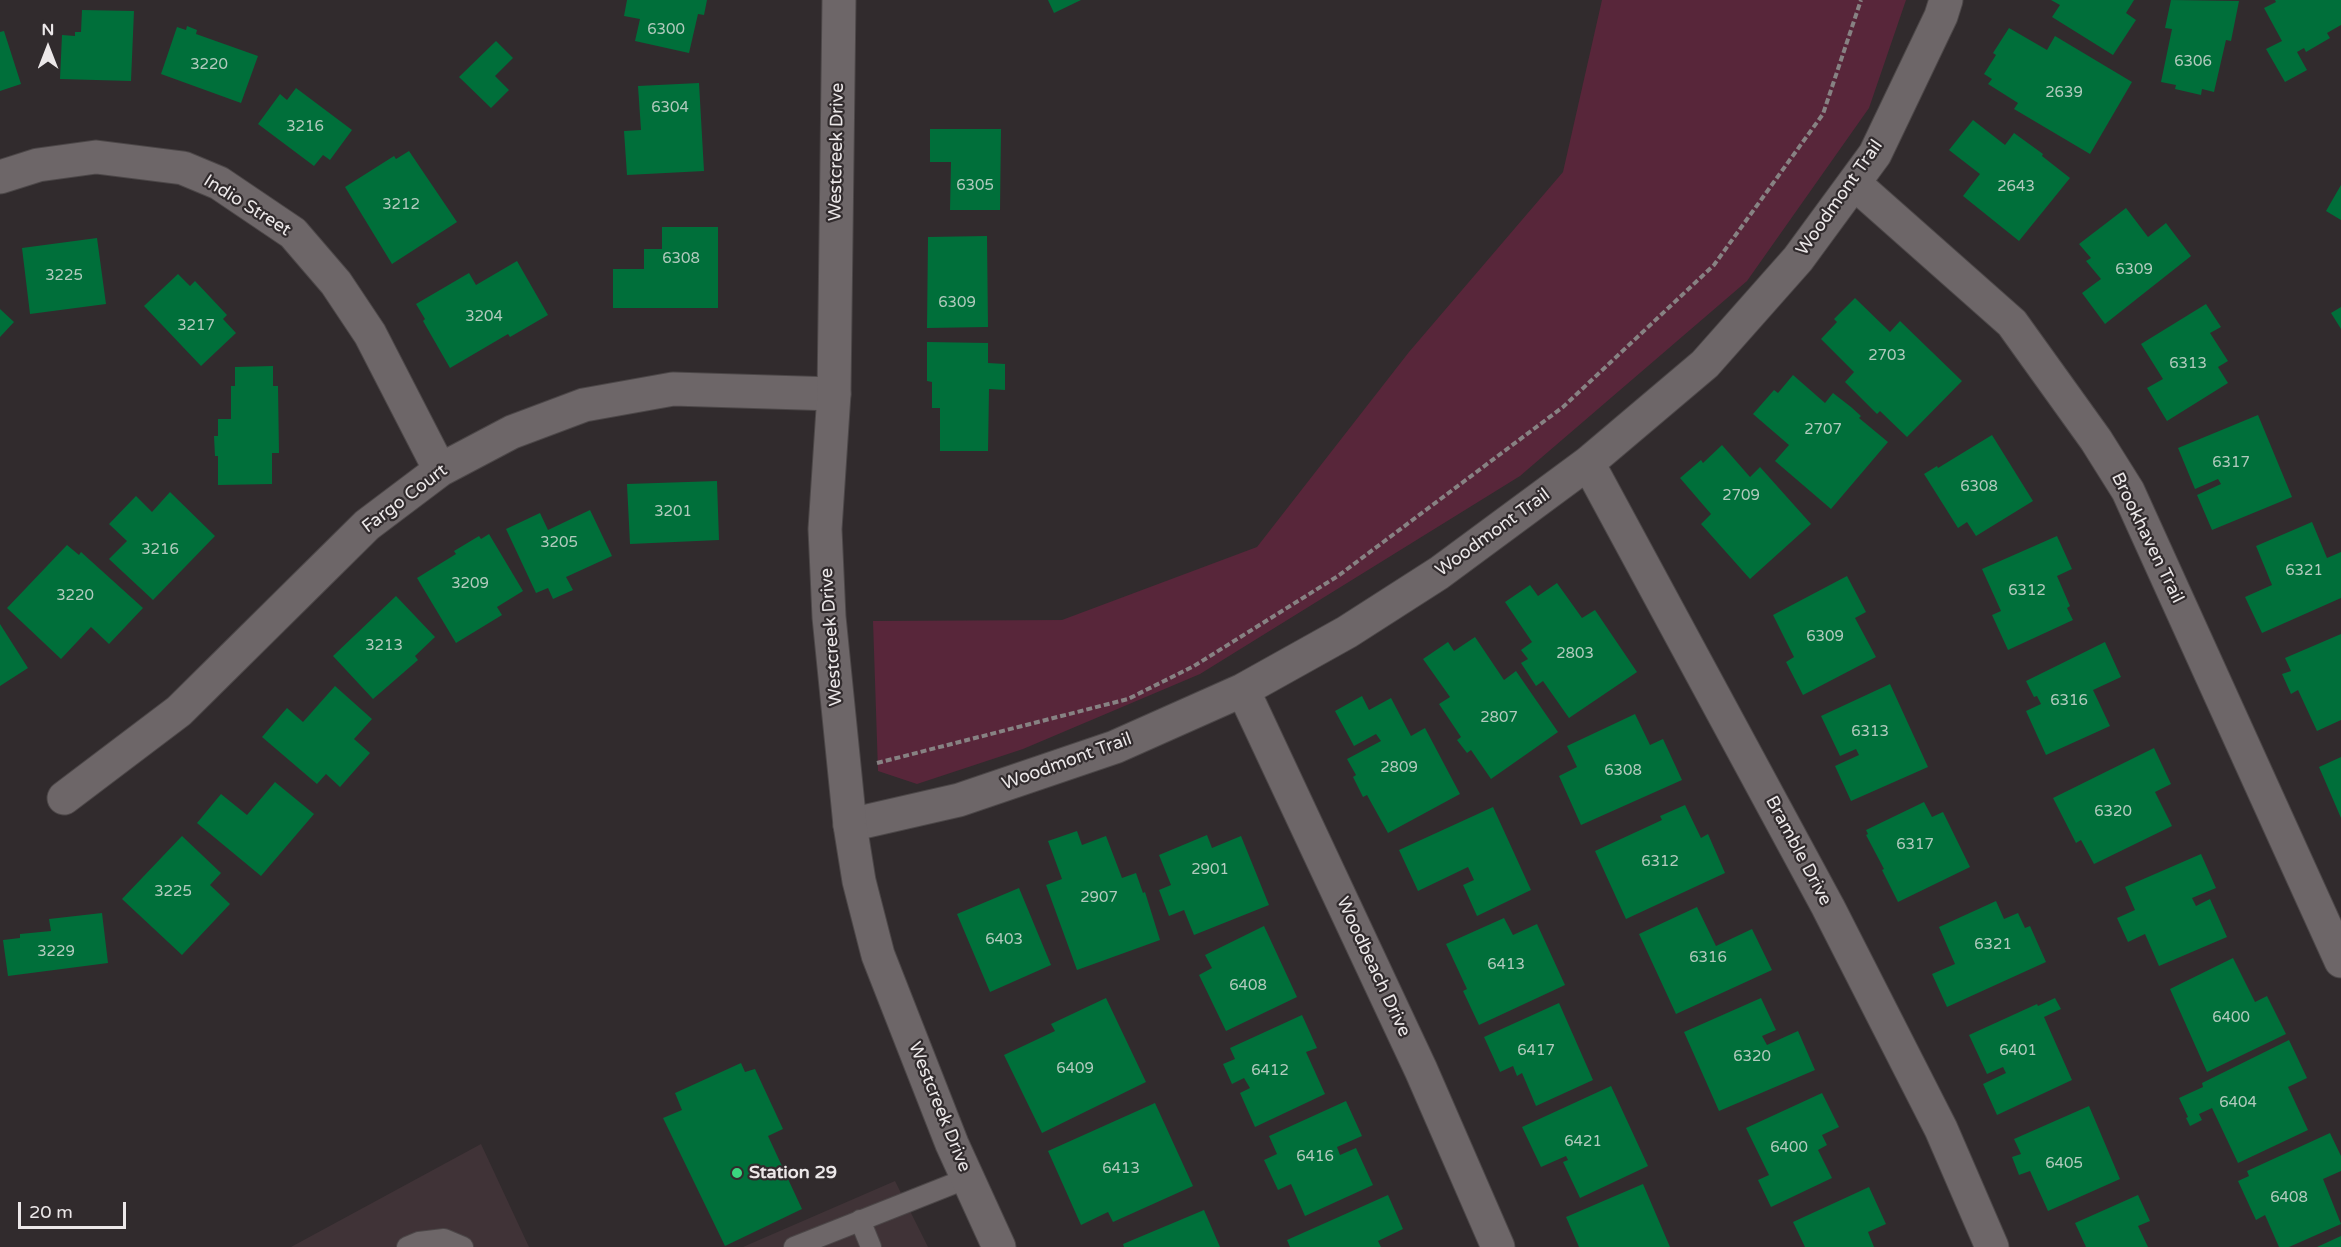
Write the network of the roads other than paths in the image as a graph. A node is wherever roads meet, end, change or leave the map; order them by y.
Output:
1 (839, 0) edge
2 (1946, 0) edge
3 (0, 177) edge
4 (1854, 183) junction
5 (834, 394) junction
6 (1588, 464) junction
7 (440, 470) junction
8 (1243, 690) junction
9 (64, 798) dead end
10 (850, 825) junction
11 (2337, 941) edge
12 (968, 1178) junction
13 (860, 1220) junction
14 (407, 1247) edge
15 (463, 1247) edge
16 (794, 1247) edge
17 (871, 1247) edge
18 (999, 1247) edge
19 (1497, 1247) edge
20 (1992, 1247) edge

1 - 5 street, Westcreek Drive
2 - 4 street, Woodmont Trail
3 - 7 street, Indio Street
4 - 6 street, Woodmont Trail
4 - 11 street, Brookhaven Trail
5 - 7 street, Fargo Court
5 - 10 street, Westcreek Drive
6 - 8 street, Woodmont Trail
6 - 20 street, Bramble Drive
7 - 9 street, Fargo Court
8 - 10 street, Woodmont Trail
8 - 19 street, Woodbeach Drive
10 - 12 street, Westcreek Drive
12 - 13 lane
12 - 18 street, Westcreek Drive
13 - 16 lane
13 - 17 lane
14 - 15 lane

